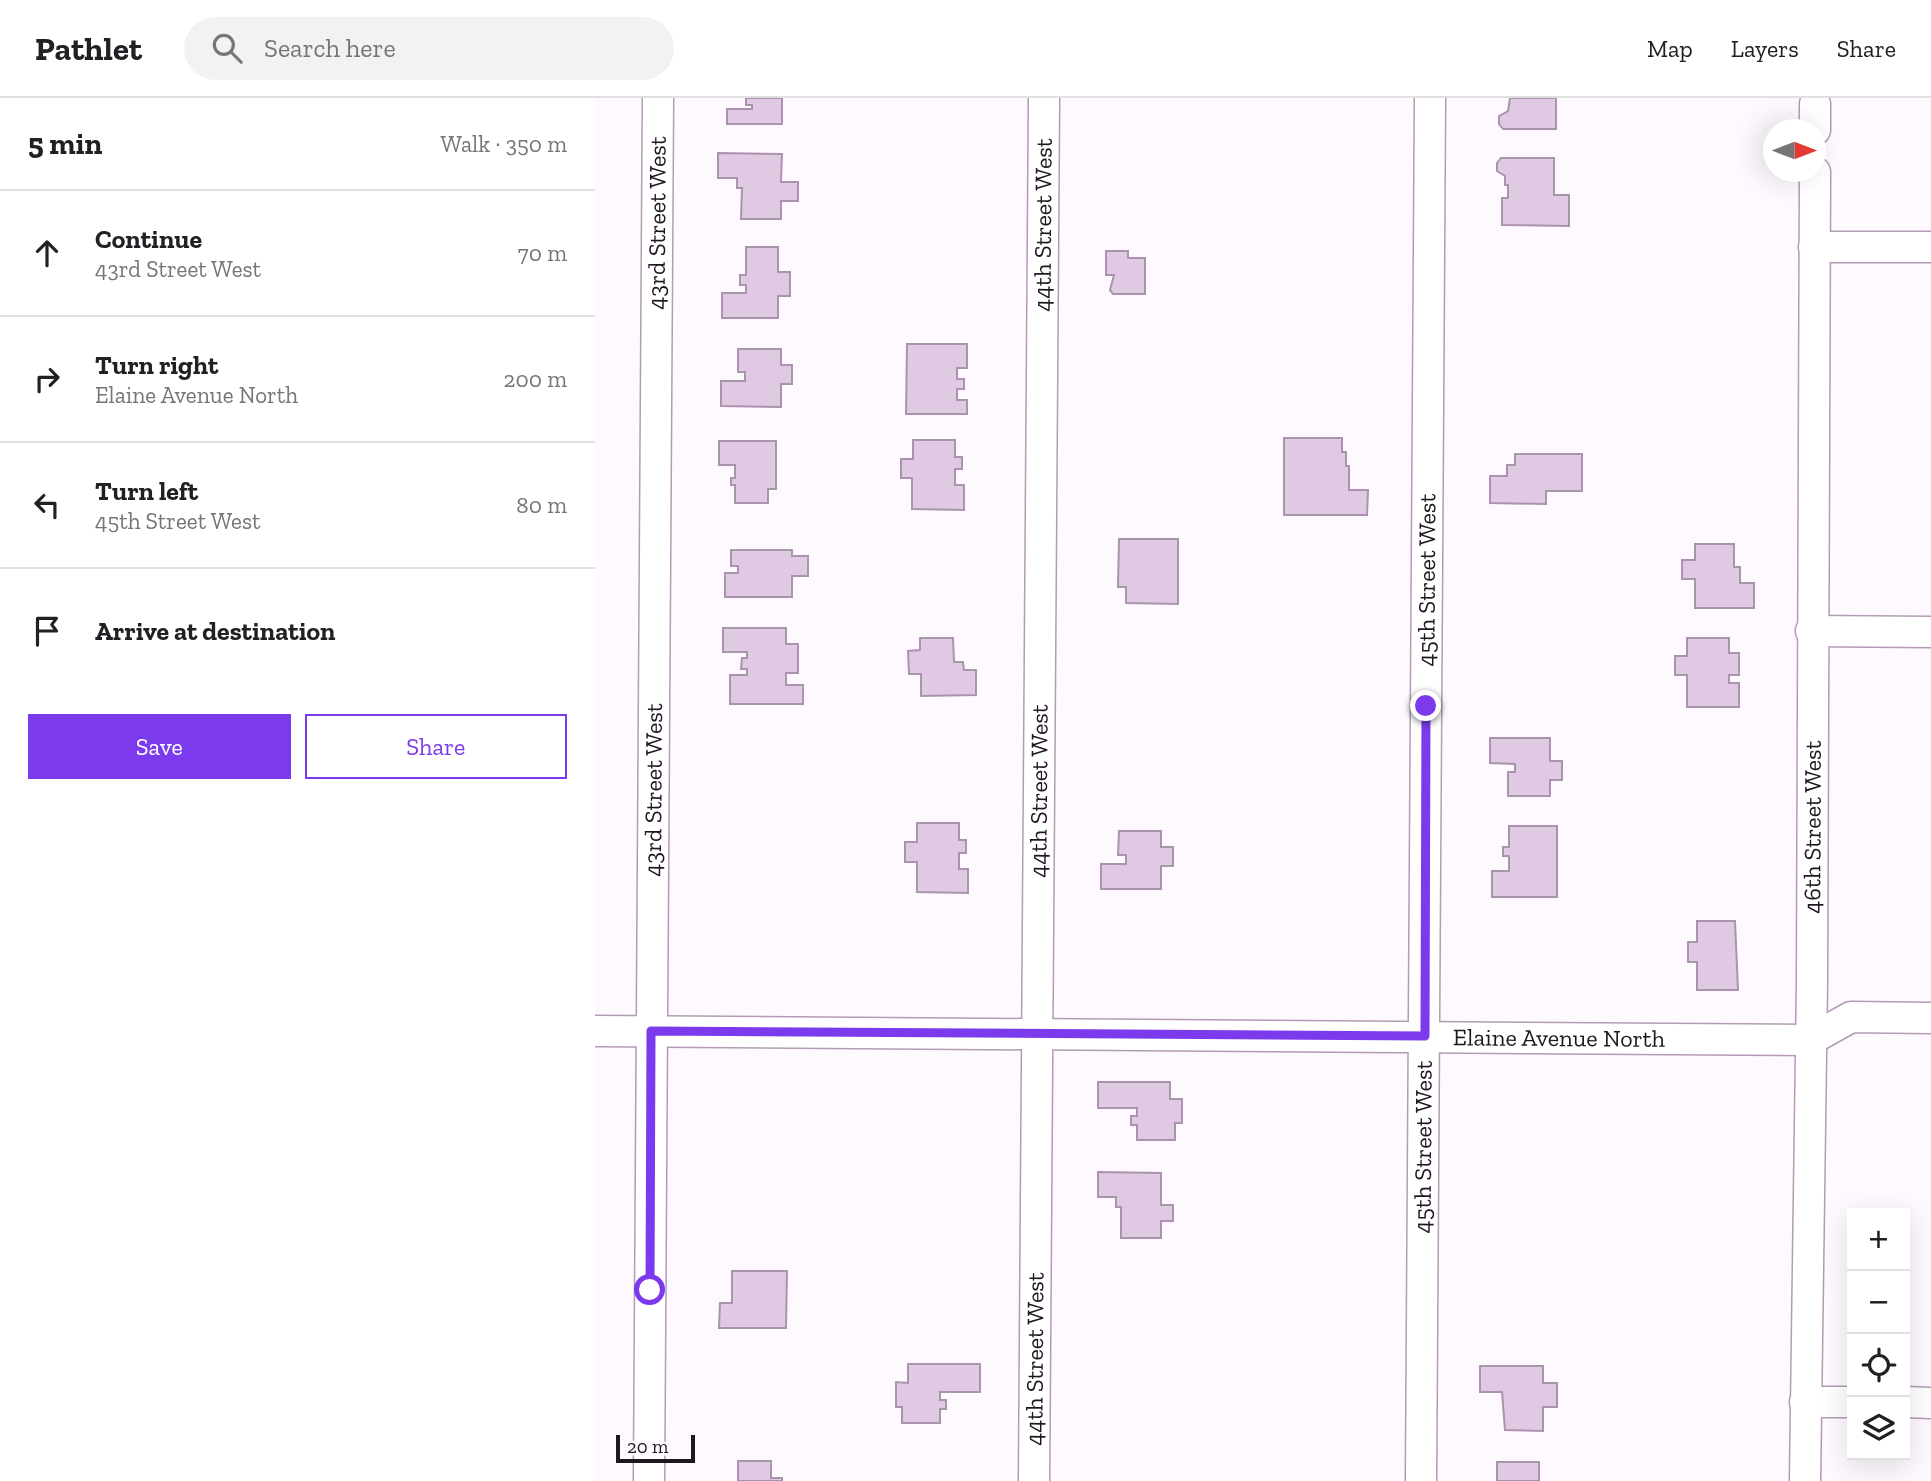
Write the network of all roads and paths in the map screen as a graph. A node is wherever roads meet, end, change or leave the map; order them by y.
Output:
1 (657, 98) edge
2 (1430, 98) edge
3 (1044, 100) dead end
4 (1815, 182) edge
5 (1814, 247) junction
6 (1931, 247) edge
7 (1811, 631) junction
8 (1931, 632) edge
9 (1931, 1018) edge
10 (595, 1031) edge
11 (651, 1031) junction
12 (1038, 1034) junction
13 (1425, 1036) junction
14 (1810, 1040) junction
15 (1805, 1402) junction
16 (1847, 1402) edge
17 (1910, 1402) edge
18 (1931, 1403) edge
19 (649, 1481) edge
20 (1034, 1481) edge
21 (1421, 1481) edge
22 (1805, 1481) edge

1 - 11 street, 43rd Street West
2 - 13 street, 45th Street West
3 - 12 street, 44th Street West
4 - 5 street, 46th Street West
5 - 6 street
5 - 7 street, 46th Street West
7 - 8 street
7 - 14 street, 46th Street West
9 - 14 street, Elaine Avenue North
10 - 11 street, Elaine Avenue North
11 - 12 street, Elaine Avenue North
11 - 19 street, 43rd Street West
12 - 13 street, Elaine Avenue North
12 - 20 street, 44th Street West
13 - 14 street, Elaine Avenue North
13 - 21 street, 45th Street West
14 - 15 street, 46th Street West
15 - 16 street
15 - 22 street, 46th Street West
17 - 18 street

